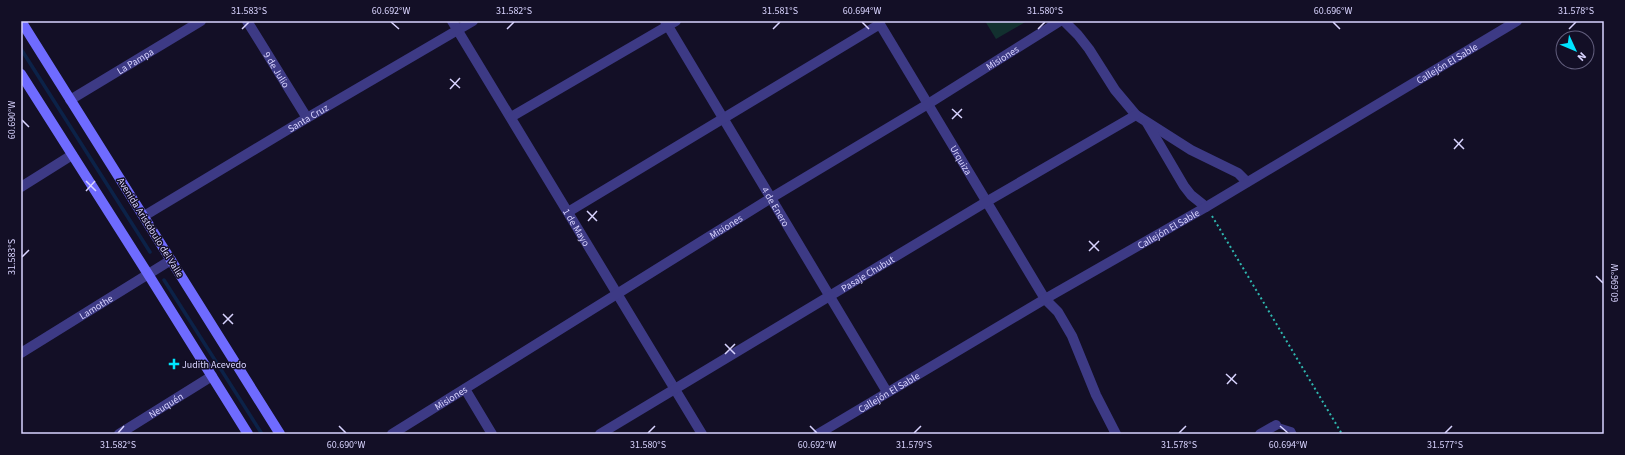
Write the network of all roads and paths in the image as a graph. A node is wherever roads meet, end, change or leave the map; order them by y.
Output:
1 (21, 21) edge
2 (202, 21) edge
3 (248, 21) edge
4 (473, 21) edge
5 (1060, 21) edge
6 (1064, 21) edge
7 (1514, 22) edge
8 (669, 23) edge
9 (879, 23) edge
10 (455, 25) edge
11 (21, 74) edge
12 (70, 100) junction
13 (928, 104) junction
14 (1136, 115) junction
15 (307, 118) junction
16 (511, 118) junction
17 (723, 119) junction
18 (1146, 121) junction
19 (72, 155) junction
20 (1247, 182) junction
21 (21, 187) edge
22 (771, 198) junction
23 (986, 202) junction
24 (1206, 207) junction
25 (568, 212) junction
26 (144, 216) junction
27 (171, 260) junction
28 (148, 274) junction
29 (618, 293) junction
30 (830, 296) junction
31 (1045, 299) junction
32 (21, 353) edge
33 (212, 376) junction
34 (465, 389) junction
35 (675, 389) junction
36 (887, 392) junction
37 (1276, 425) joint
38 (119, 434) edge
39 (248, 434) edge
40 (280, 434) edge
41 (392, 434) edge
42 (492, 434) edge
43 (600, 434) edge
44 (702, 434) edge
45 (818, 434) edge
46 (1116, 434) edge
47 (1260, 434) edge
48 (1294, 434) edge
49 (1342, 434) edge

1 - 12 main road, Avenida Aristóbulo del Valle
2 - 12 street, La Pampa
3 - 15 street, 9 de Julio
4 - 10 street, Santa Cruz
5 - 13 street, Misiones
6 - 14 street
7 - 20 street, Callejón El Sable
8 - 16 street
8 - 17 street, 4 de Enero
9 - 13 street, Urquiza
9 - 17 street
10 - 15 street, Santa Cruz
10 - 16 street, 1 de Mayo
11 - 19 main road
12 - 26 main road, Avenida Aristóbulo del Valle
13 - 22 street, Misiones
13 - 23 street, Urquiza
14 - 18 street
14 - 23 street, Pasaje Chubut
15 - 26 street, Santa Cruz
16 - 25 street, 1 de Mayo
17 - 22 street, 4 de Enero
17 - 25 street
18 - 20 street
18 - 24 street
19 - 21 street
19 - 28 main road
20 - 24 street, Callejón El Sable
22 - 29 street, Misiones
22 - 30 street, 4 de Enero
23 - 30 street, Pasaje Chubut
23 - 31 street, Urquiza
24 - 31 street, Callejón El Sable
24 - 49 path
25 - 29 street, 1 de Mayo
26 - 27 main road, Avenida Aristóbulo del Valle
27 - 28 street, Lamothe
27 - 40 main road, Avenida Aristóbulo del Valle
28 - 32 street, Lamothe
28 - 33 main road
29 - 34 street, Misiones
29 - 35 street, 1 de Mayo
30 - 35 street, Pasaje Chubut
30 - 36 street, 4 de Enero
31 - 36 street, Callejón El Sable
31 - 46 street, Urquiza
33 - 38 street, Neuquén
33 - 39 main road
34 - 41 street, Misiones
34 - 42 street
35 - 43 street, Pasaje Chubut
35 - 44 street, 1 de Mayo
36 - 45 street, Callejón El Sable
37 - 47 street
37 - 48 lane

